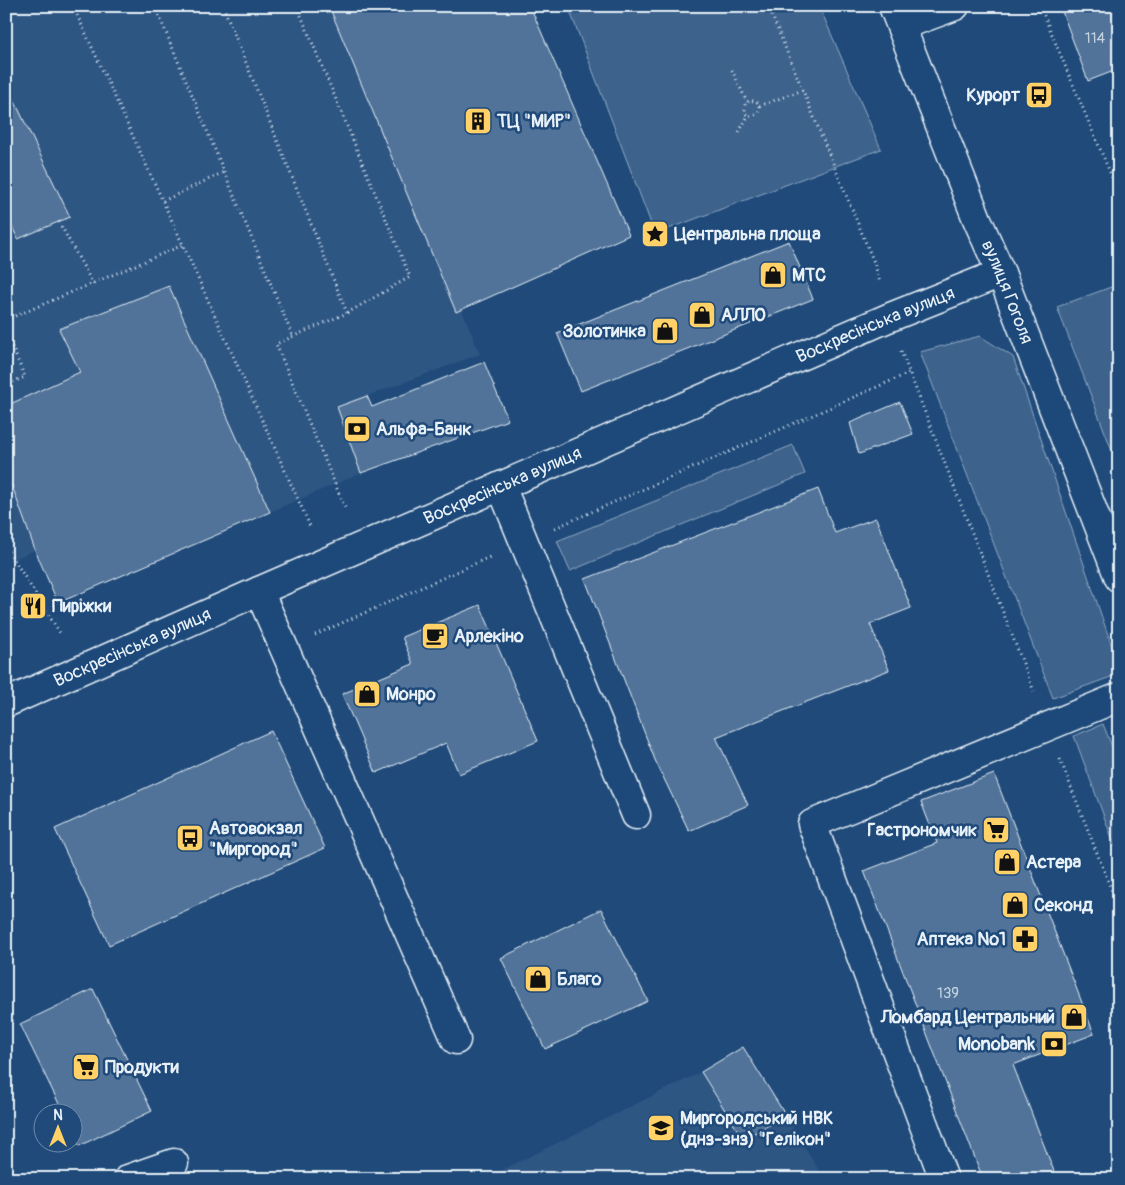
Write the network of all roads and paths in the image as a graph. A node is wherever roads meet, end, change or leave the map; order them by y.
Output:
1 (73, 6) edge
2 (155, 6) edge
3 (223, 6) edge
4 (297, 6) edge
5 (768, 6) edge
6 (955, 6) edge
7 (1040, 6) edge
8 (897, 16) edge
9 (732, 70) dead end
10 (803, 90) junction
11 (747, 102) junction
12 (759, 106) junction
13 (748, 116) junction
14 (739, 132) dead end
15 (224, 172) junction
16 (1119, 194) edge
17 (163, 201) junction
18 (59, 222) dead end
19 (183, 245) junction
20 (1001, 273) junction
21 (93, 284) junction
22 (347, 314) junction
23 (888, 318) junction
24 (6, 320) edge
25 (6, 333) edge
26 (293, 336) junction
27 (909, 372) junction
28 (6, 385) edge
29 (501, 486) junction
30 (346, 510) dead end
31 (310, 526) dead end
32 (525, 542) junction
33 (7, 549) edge
34 (1119, 578) edge
35 (259, 591) junction
36 (60, 633) dead end
37 (284, 649) junction
38 (1119, 697) edge
39 (6, 703) edge
40 (1047, 725) junction
41 (636, 815) dead end
42 (1119, 909) edge
43 (456, 1040) dead end
44 (174, 1163) dead end
45 (128, 1179) edge
46 (944, 1179) edge

1 - 17 path
2 - 15 path
3 - 22 path
4 - 22 path
5 - 10 path
6 - 8 street
7 - 16 path
8 - 20 street, вулиця Гоголя
9 - 11 path
10 - 12 path
10 - 23 path
11 - 12 path
11 - 13 path
12 - 13 path
13 - 14 path
15 - 17 path
15 - 26 path
17 - 19 path
18 - 21 path
19 - 21 path
19 - 31 path
20 - 23 street, Воскресінська вулиця
20 - 34 street, вулиця Гоголя
21 - 24 path
22 - 26 path
23 - 27 path
23 - 29 street, Воскресінська вулиця
25 - 28 path
26 - 30 path
27 - 32 path
27 - 40 path
29 - 32 street
29 - 35 street, Воскресінська вулиця
32 - 37 path
32 - 41 street
33 - 36 path
35 - 37 street
35 - 39 street, Воскресінська вулиця
37 - 43 street
38 - 40 street
40 - 42 path
40 - 46 street
44 - 45 street

